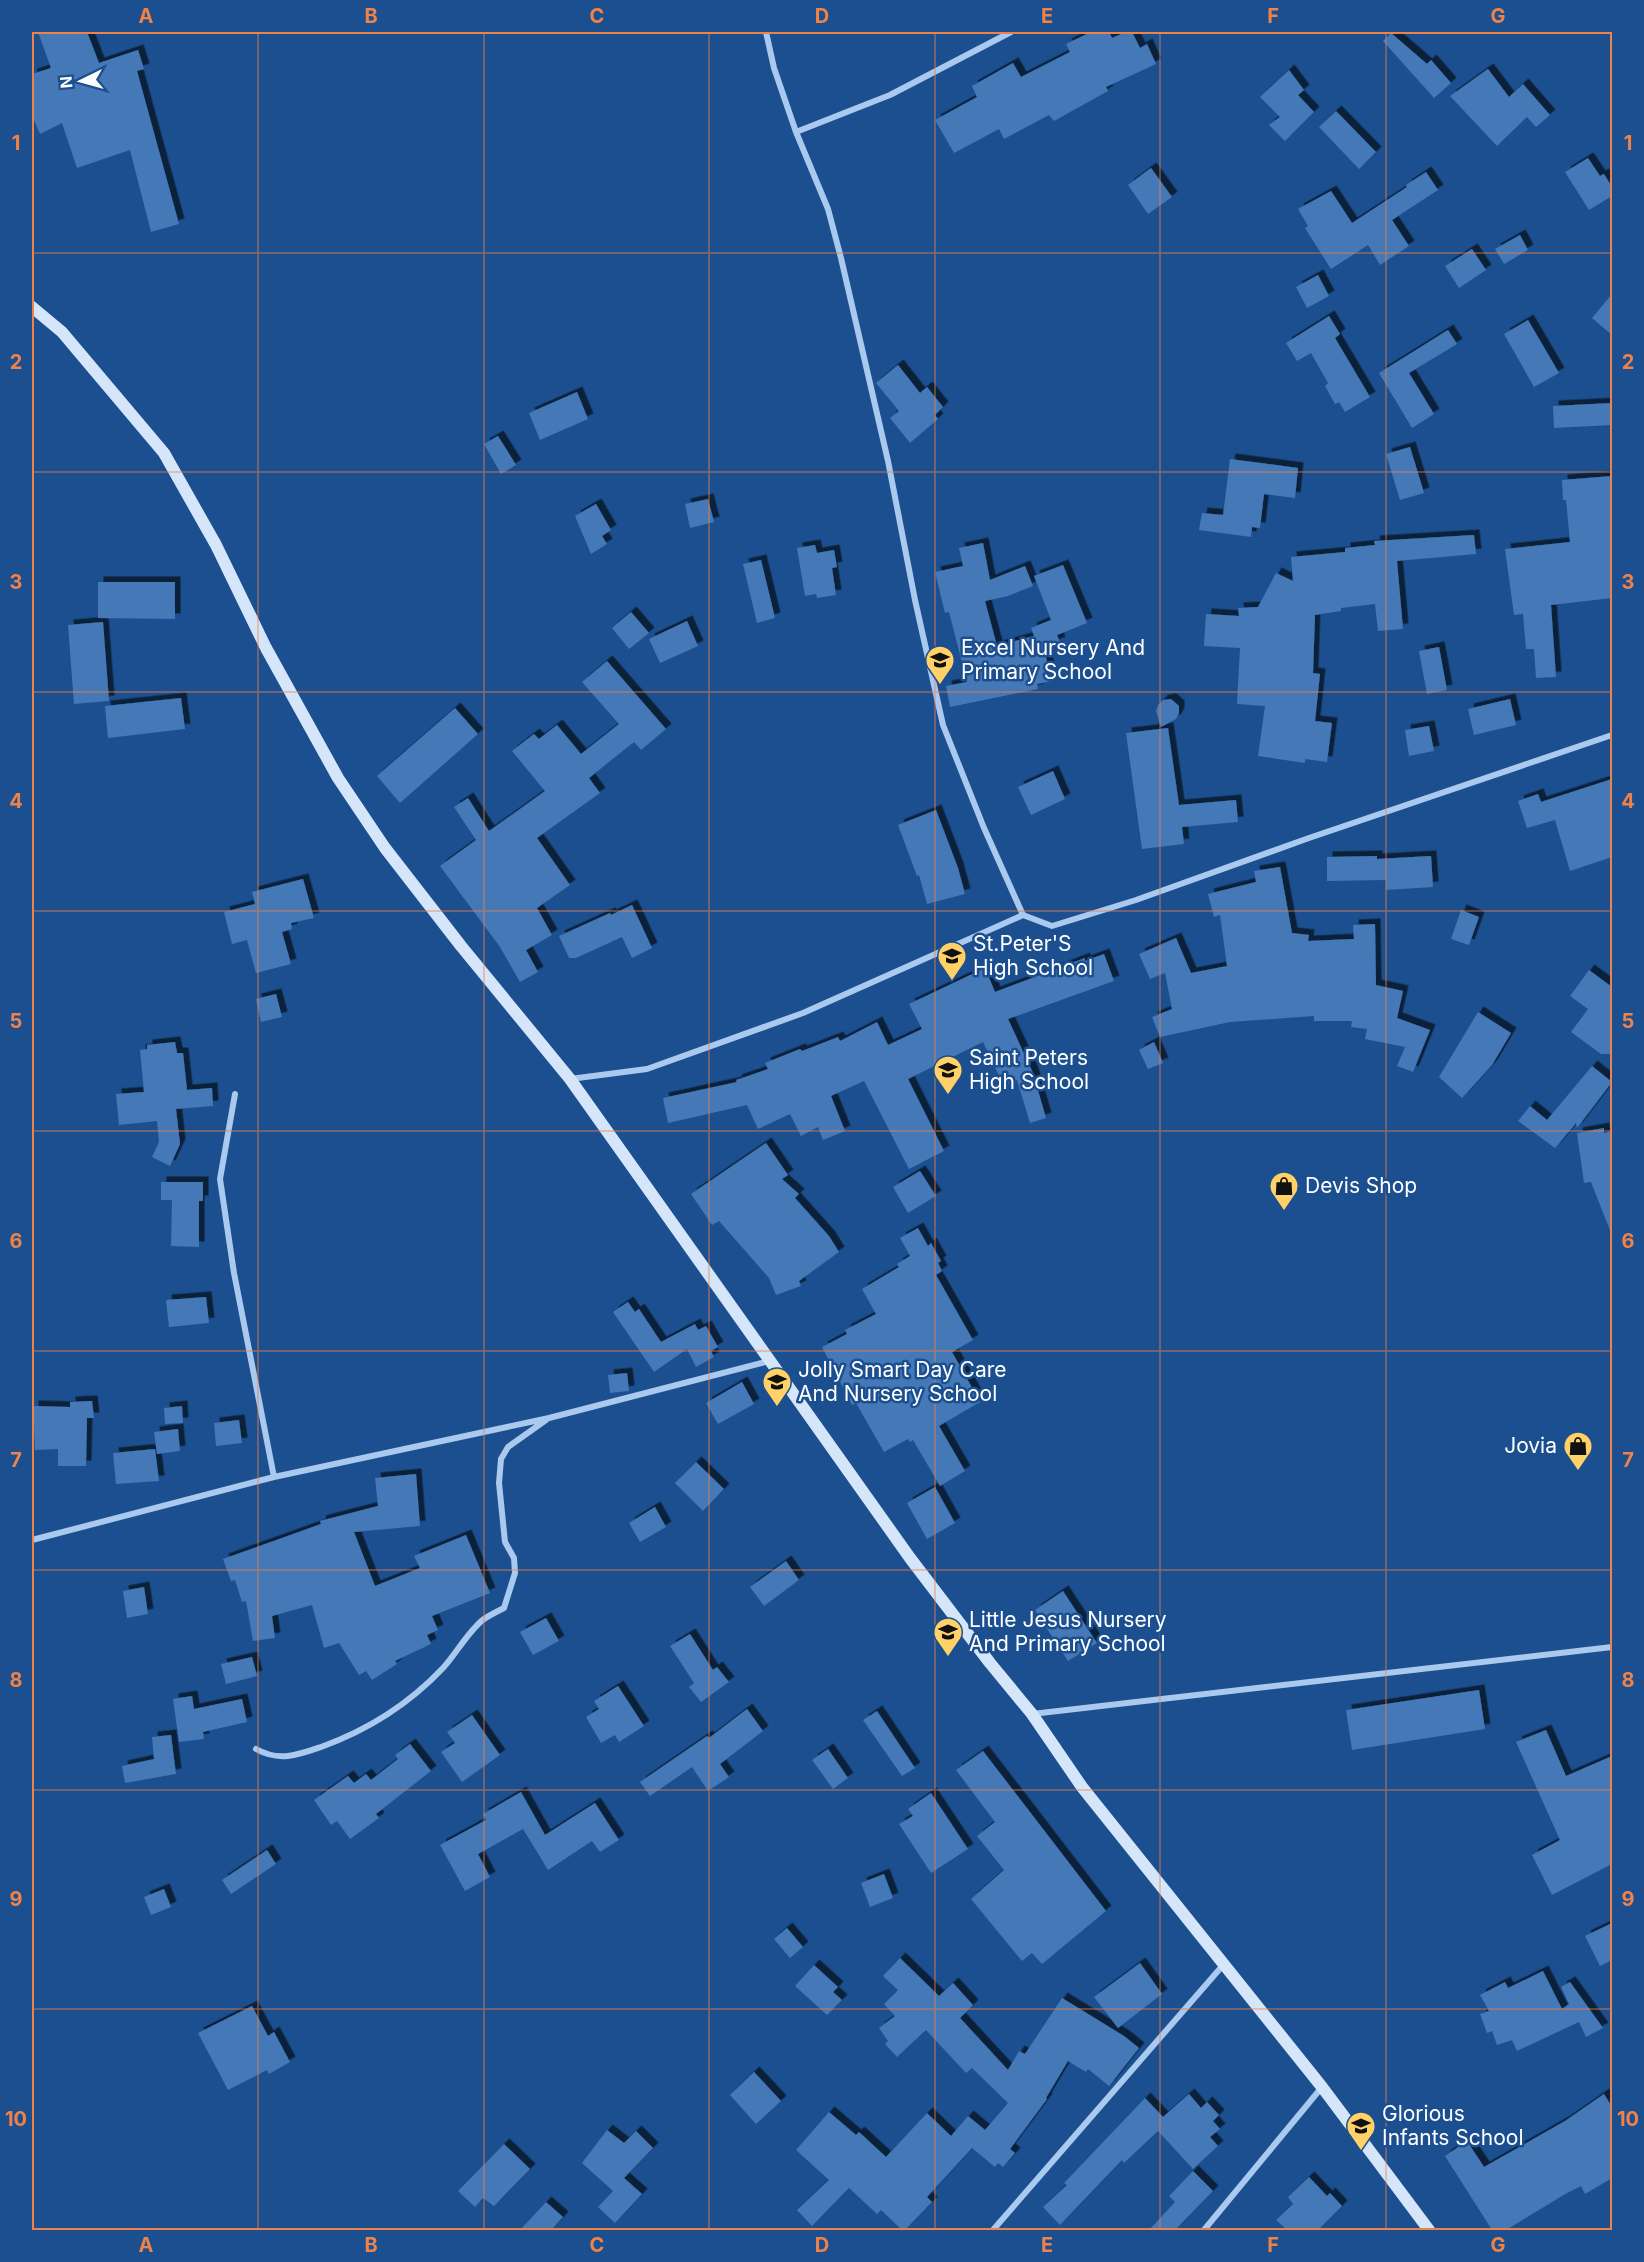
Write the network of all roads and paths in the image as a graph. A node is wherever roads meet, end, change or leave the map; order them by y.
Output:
1 (766, 32) edge
2 (1011, 32) edge
3 (796, 132) junction
4 (32, 307) edge
5 (1612, 735) edge
6 (1023, 915) junction
7 (570, 1079) junction
8 (235, 1094) dead end
9 (769, 1361) junction
10 (549, 1418) junction
11 (274, 1477) junction
12 (32, 1540) edge
13 (1612, 1647) edge
14 (1032, 1714) junction
15 (256, 1749) dead end
16 (1224, 1963) junction
17 (1322, 2087) junction
18 (993, 2230) edge
19 (1204, 2230) edge
20 (1429, 2230) edge

1 - 3 street
2 - 3 street
3 - 6 street
4 - 7 street
5 - 6 street
6 - 7 street
7 - 9 street
8 - 11 street
9 - 10 street
9 - 14 street
10 - 11 street
10 - 15 street
11 - 12 street
13 - 14 street
14 - 16 street
16 - 17 street
16 - 18 street
17 - 19 street
17 - 20 street

